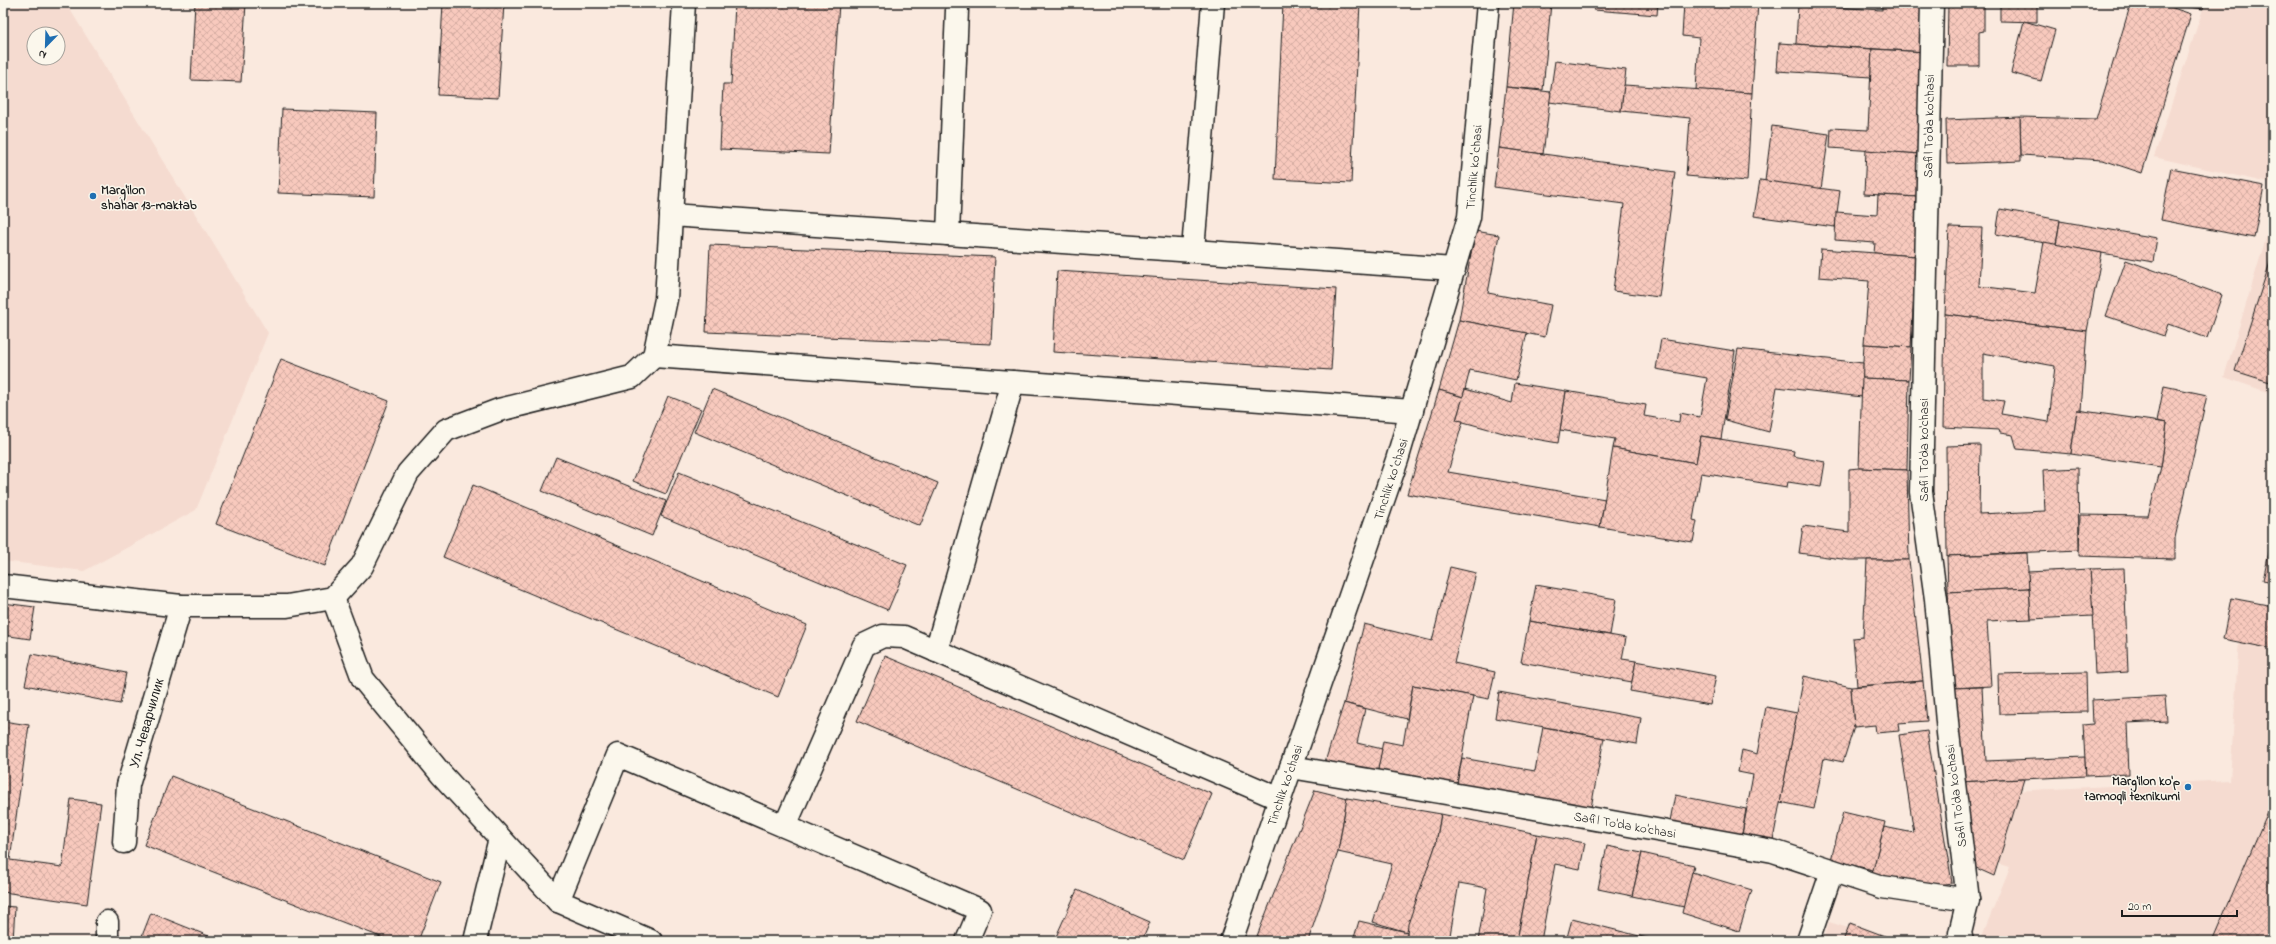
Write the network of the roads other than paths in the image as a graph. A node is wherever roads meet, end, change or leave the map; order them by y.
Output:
1 (684, 3) edge
2 (1213, 3) edge
3 (1488, 3) edge
4 (1932, 3) edge
5 (957, 10) dead end
6 (670, 215) junction
7 (948, 234) junction
8 (1193, 250) junction
9 (1454, 269) junction
10 (654, 356) junction
11 (1013, 382) junction
12 (1412, 411) junction
13 (3, 586) edge
14 (333, 598) junction
15 (180, 606) junction
16 (936, 651) junction
17 (1291, 767) junction
18 (1280, 800) junction
19 (785, 826) junction
20 (500, 838) junction
21 (124, 842) dead end
22 (1832, 871) junction
23 (1968, 900) junction
24 (558, 901) junction
25 (475, 941) edge
26 (651, 941) edge
27 (967, 941) edge
28 (1230, 941) edge
29 (1808, 941) edge
30 (1962, 941) edge

1 - 6 street
2 - 8 street
3 - 9 street, Tinchlik koʻchasi
4 - 23 street, Safil To'da ko'chasi
5 - 7 street
6 - 7 street
6 - 10 street
7 - 8 street
8 - 9 street
9 - 12 street, Tinchlik koʻchasi
10 - 11 street
10 - 14 street
11 - 12 street
11 - 16 street
12 - 17 street, Tinchlik koʻchasi
13 - 15 street
14 - 15 street
14 - 20 street
15 - 21 street, Ул. Чеварчилик
16 - 18 street
16 - 19 street
17 - 18 street, Tinchlik koʻchasi
17 - 22 street, Safil To'da ko'chasi
18 - 28 street, Tinchlik koʻchasi
19 - 24 street
19 - 27 street
20 - 24 street
20 - 25 street
22 - 23 street, Safil To'da ko'chasi
22 - 29 street
23 - 30 street
24 - 26 street

